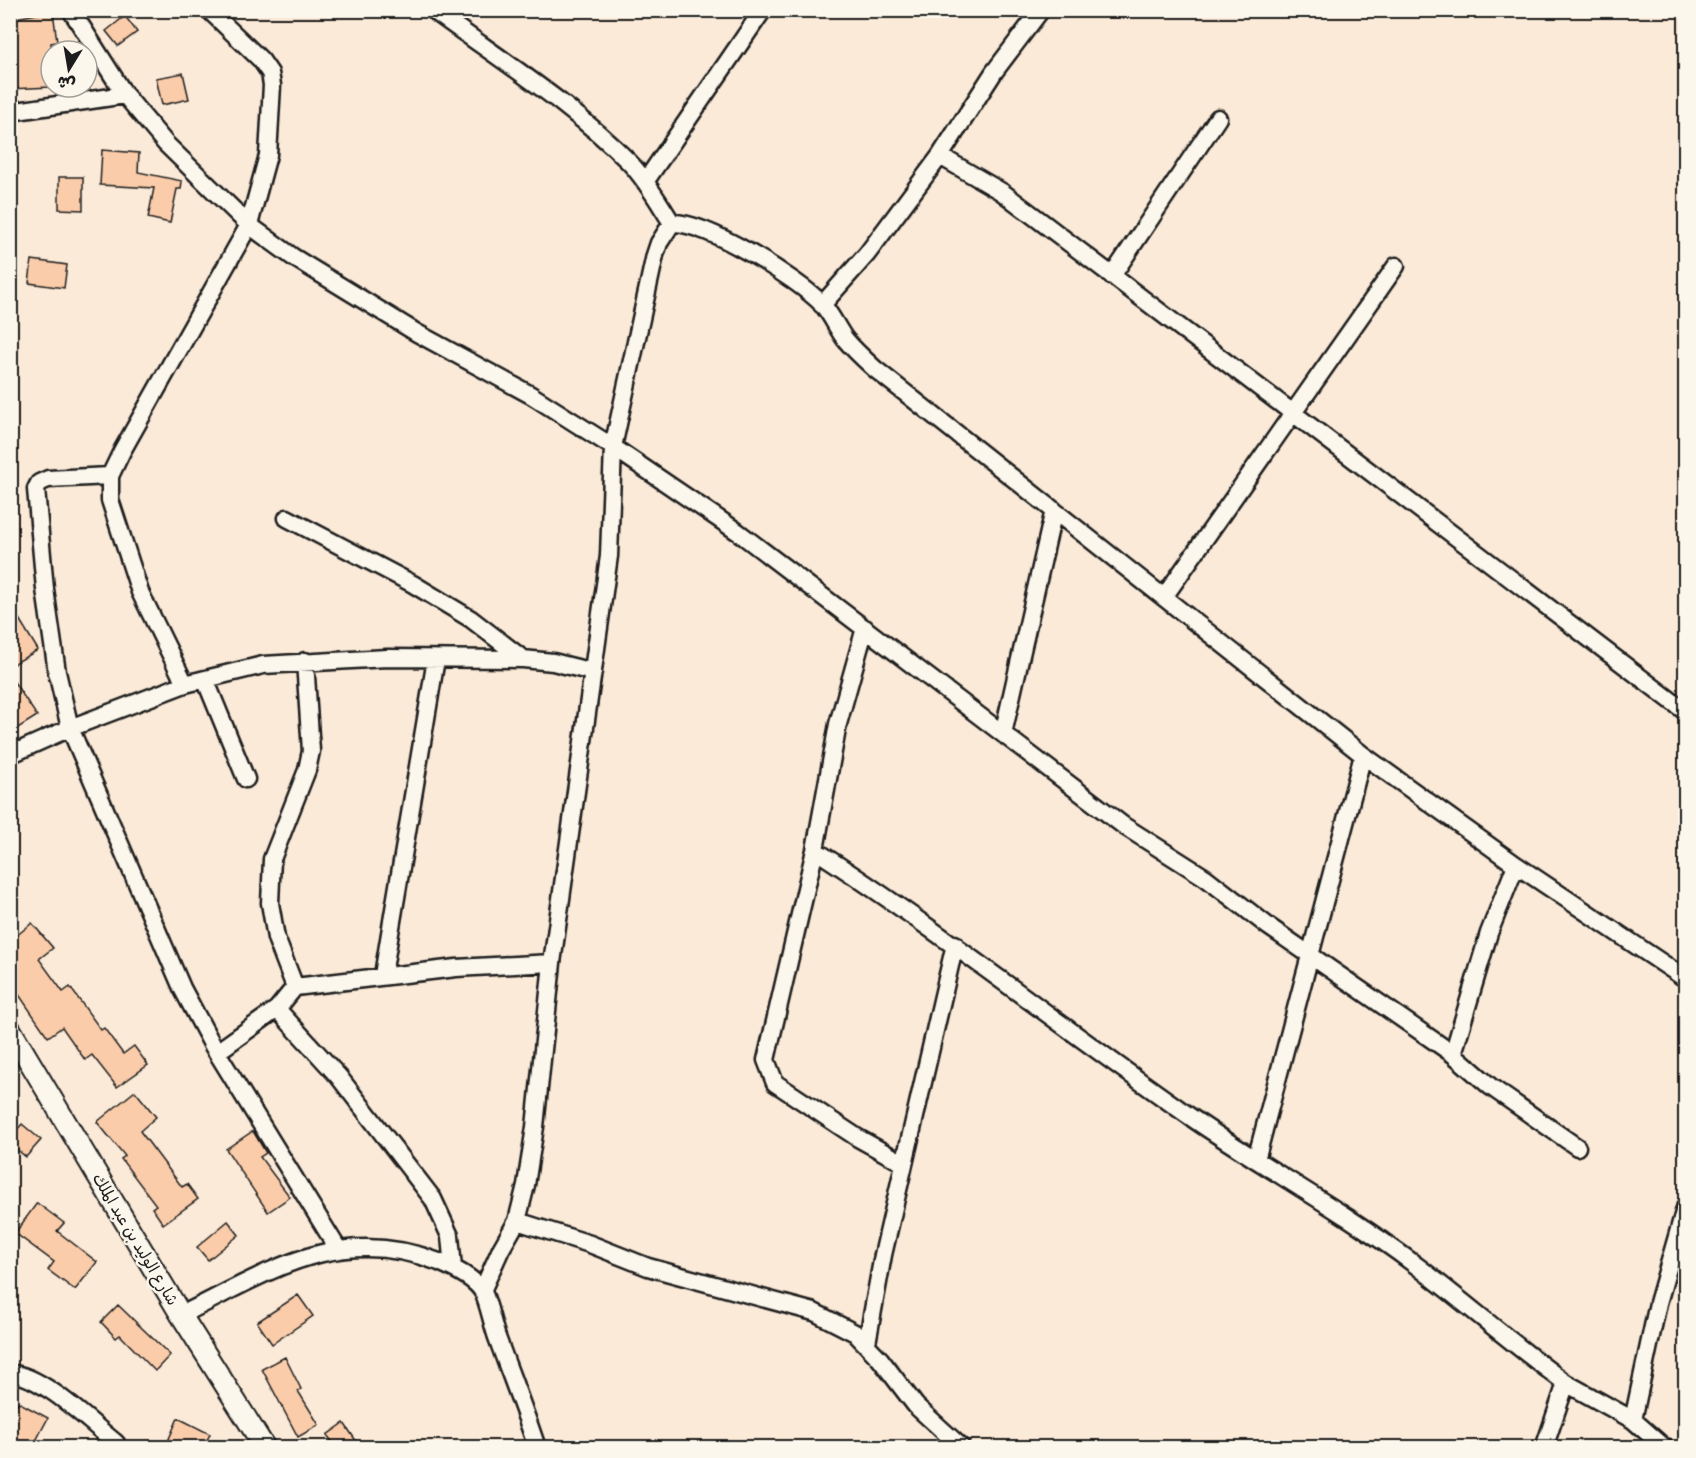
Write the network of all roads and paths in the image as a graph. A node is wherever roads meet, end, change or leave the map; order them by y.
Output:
1 (71, 10) edge
2 (209, 10) edge
3 (433, 10) edge
4 (763, 10) edge
5 (1041, 10) edge
6 (125, 95) junction
7 (10, 112) edge
8 (1218, 118) dead end
9 (940, 156) junction
10 (645, 182) junction
11 (672, 224) junction
12 (249, 225) junction
13 (1396, 266) dead end
14 (1112, 276) junction
15 (822, 304) junction
16 (1293, 416) junction
17 (613, 447) junction
18 (110, 476) junction
19 (1054, 510) junction
20 (287, 518) dead end
21 (1164, 597) junction
22 (865, 628) junction
23 (436, 658) junction
24 (524, 659) junction
25 (305, 661) junction
26 (593, 672) junction
27 (205, 679) junction
28 (185, 684) junction
29 (1686, 712) edge
30 (70, 728) junction
31 (1003, 734) junction
32 (14, 753) dead end
33 (1364, 754) junction
34 (246, 779) dead end
35 (814, 850) junction
36 (1516, 865) junction
37 (955, 944) junction
38 (1311, 954) junction
39 (552, 963) junction
40 (383, 975) junction
41 (1686, 979) edge
42 (295, 987) junction
43 (277, 1009) junction
44 (10, 1029) edge
45 (217, 1052) junction
46 (1454, 1054) junction
47 (1576, 1147) dead end
48 (1256, 1160) junction
49 (903, 1163) junction
50 (1686, 1205) edge
51 (517, 1221) junction
52 (338, 1249) junction
53 (453, 1268) junction
54 (482, 1291) junction
55 (181, 1315) junction
56 (867, 1343) junction
57 (10, 1374) edge
58 (1566, 1383) junction
59 (1633, 1420) junction
60 (116, 1443) dead end
61 (265, 1448) edge
62 (537, 1448) edge
63 (962, 1448) edge
64 (1544, 1448) edge
65 (1665, 1448) edge

1 - 6 street
2 - 12 street
3 - 10 street
4 - 10 street
5 - 9 street
6 - 7 street
6 - 12 street
8 - 14 street
9 - 14 street
9 - 15 street
10 - 11 street
11 - 15 street
11 - 17 street
12 - 17 street
12 - 18 street
13 - 16 street
14 - 16 street
15 - 19 street
16 - 21 street
16 - 29 street
17 - 22 street
17 - 26 street
18 - 28 street
18 - 30 street
19 - 21 street
19 - 31 street
20 - 24 street
21 - 33 street
22 - 31 street
22 - 35 street
23 - 24 street
23 - 25 street
23 - 40 street
24 - 26 street
25 - 27 street
25 - 42 street
26 - 39 street
27 - 28 street
27 - 34 street
28 - 30 street
30 - 32 street
30 - 45 street
31 - 38 street
33 - 36 street
33 - 38 street
35 - 37 street
35 - 49 street
36 - 41 street
36 - 46 street
37 - 48 street
37 - 49 street
38 - 46 street
38 - 48 street
39 - 40 street
39 - 51 street
40 - 42 street
42 - 43 street
43 - 45 street
43 - 53 street
44 - 55 street, شارع الوليد بن عبد الملك
45 - 52 street
46 - 47 street
48 - 58 street
49 - 56 street
50 - 59 street
51 - 54 street
51 - 56 street
52 - 53 street
52 - 55 street
53 - 54 street
54 - 62 street
55 - 61 street, شارع الوليد بن عبد الملك
56 - 63 street
57 - 60 street
58 - 59 street
58 - 64 street
59 - 65 street

